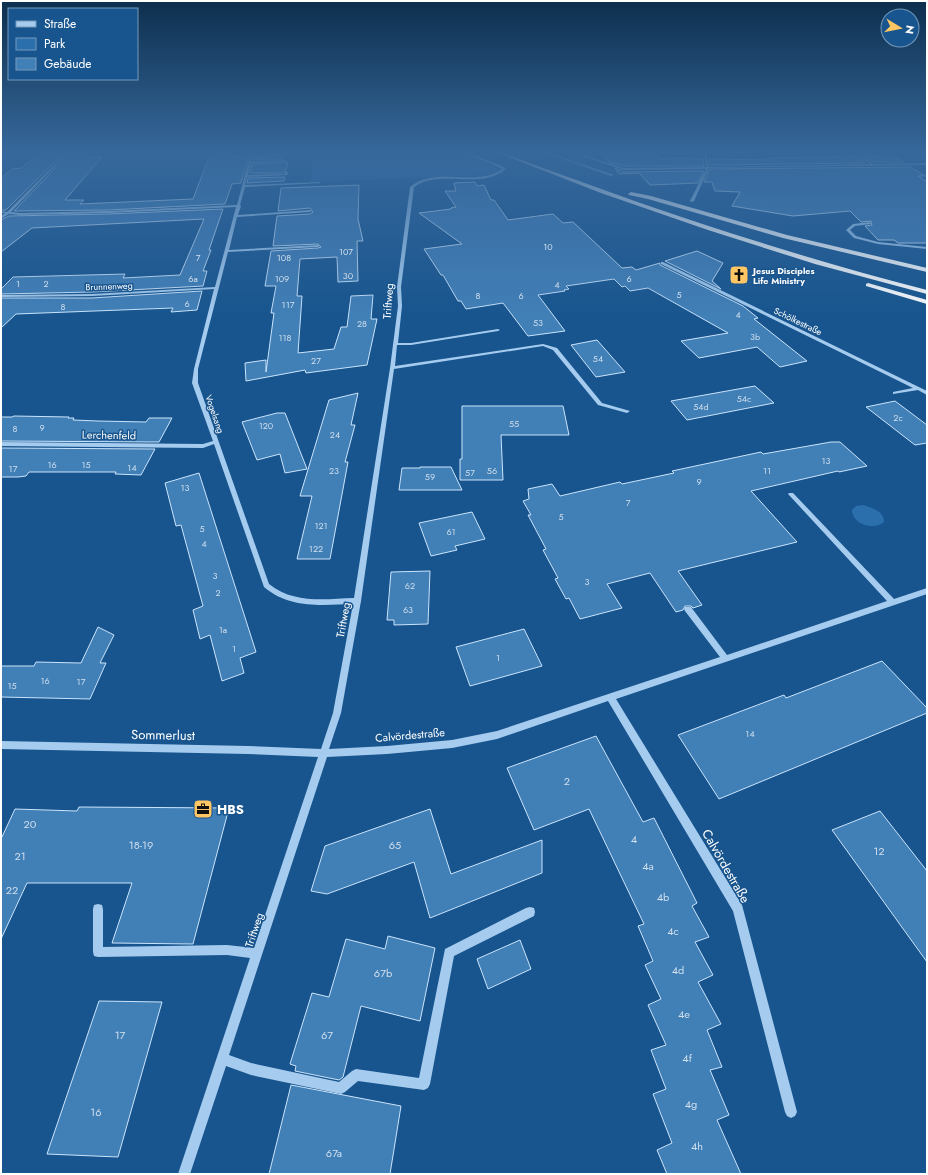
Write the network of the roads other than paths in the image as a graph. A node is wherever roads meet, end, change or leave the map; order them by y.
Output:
1 (238, 206) edge
2 (14, 207) edge
3 (220, 207) edge
4 (409, 207) edge
5 (642, 207) edge
6 (669, 207) edge
7 (682, 207) edge
8 (310, 211) dead end
9 (1, 212) edge
10 (8, 213) junction
11 (236, 216) junction
12 (1, 218) edge
13 (870, 223) dead end
14 (748, 234) dead end
15 (318, 246) dead end
16 (763, 247) junction
17 (927, 248) edge
18 (227, 251) junction
19 (662, 263) dead end
20 (927, 270) edge
21 (217, 288) junction
22 (927, 292) edge
23 (1, 296) edge
24 (927, 302) edge
25 (498, 330) dead end
26 (395, 344) junction
27 (392, 368) junction
28 (917, 389) junction
29 (895, 393) dead end
30 (927, 394) edge
31 (627, 411) dead end
32 (216, 442) junction
33 (1, 444) edge
34 (791, 494) dead end
35 (927, 591) edge
36 (357, 601) junction
37 (892, 602) junction
38 (688, 609) dead end
39 (725, 658) junction
40 (610, 697) junction
41 (1, 745) edge
42 (324, 753) junction
43 (98, 909) dead end
44 (530, 912) dead end
45 (257, 954) junction
46 (222, 1059) junction
47 (791, 1112) dead end
48 (184, 1174) edge

1 - 11 street, Vogelsang
2 - 10 street
3 - 10 street
4 - 26 street, Triftweg
5 - 16 highway
6 - 14 highway
7 - 20 highway
8 - 11 street
9 - 10 street
10 - 12 street
11 - 18 street, Vogelsang
13 - 17 street
15 - 18 street
16 - 22 highway
16 - 24 highway
18 - 21 street, Vogelsang
19 - 28 street, Schölkestraße
21 - 23 street, Brunnenweg
21 - 32 street, Vogelsang
25 - 26 street
26 - 27 street, Triftweg
27 - 31 street
27 - 36 street, Triftweg
28 - 29 street
28 - 30 street, Schölkestraße
32 - 33 street, Lerchenfeld
32 - 36 street, Vogelsang
34 - 37 street
35 - 37 street, Calvördestraße
36 - 42 street, Triftweg
37 - 39 street, Calvördestraße
38 - 39 street
39 - 40 street, Calvördestraße
40 - 42 street, Calvördestraße
40 - 47 street, Calvördestraße
41 - 42 street, Sommerlust
42 - 45 street, Triftweg
43 - 45 street
44 - 46 street
45 - 46 street, Triftweg
46 - 48 street, Triftweg

